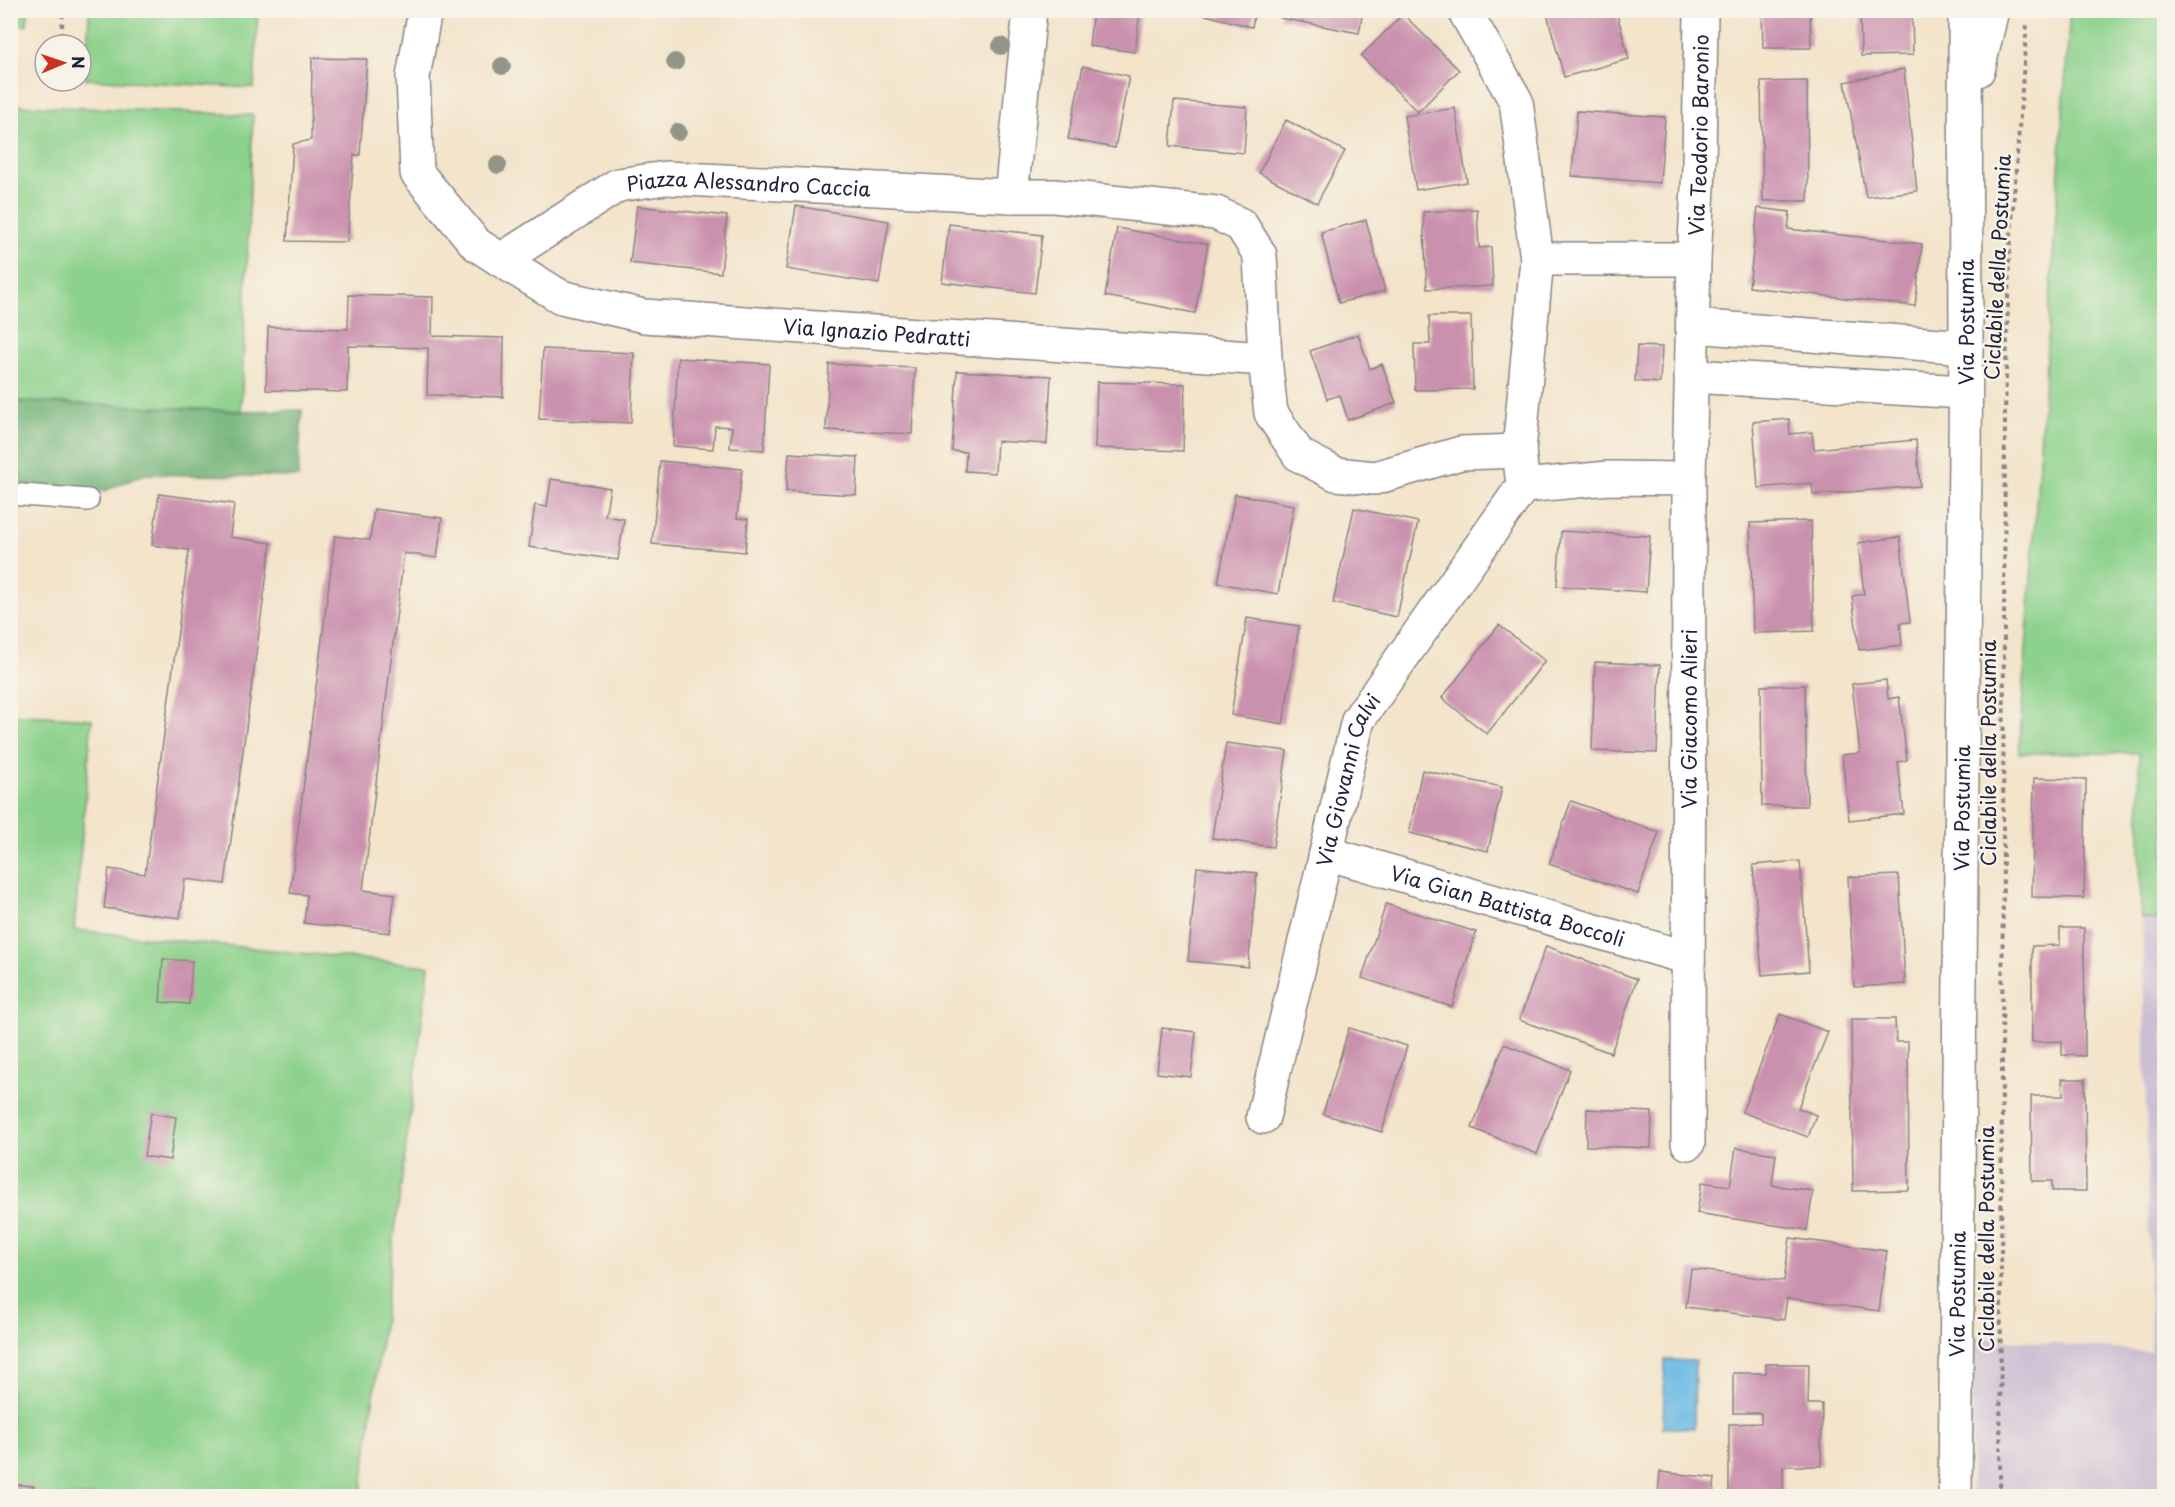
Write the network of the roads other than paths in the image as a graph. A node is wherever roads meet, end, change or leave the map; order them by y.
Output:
1 (425, 10) edge
2 (1030, 10) edge
3 (1464, 10) edge
4 (1701, 10) edge
5 (1965, 10) edge
6 (1992, 10) edge
7 (1966, 119) junction
8 (1011, 196) junction
9 (1537, 259) junction
10 (1694, 259) junction
11 (501, 260) junction
12 (1693, 326) junction
13 (1966, 347) junction
14 (1265, 359) junction
15 (1692, 376) junction
16 (1964, 392) junction
17 (1519, 451) junction
18 (1689, 479) junction
19 (1523, 486) junction
20 (10, 494) edge
21 (88, 500) dead end
22 (1326, 852) junction
23 (1688, 958) junction
24 (1263, 1117) dead end
25 (1688, 1143) dead end
26 (1955, 1497) edge

1 - 11 street
2 - 8 street
3 - 9 street
4 - 10 street, Via Teodorio Baronio
5 - 7 street, Via Postumia
6 - 7 street, Via Postumia
7 - 13 street, Via Postumia
8 - 11 street, Piazza Alessandro Caccia
8 - 14 street, Piazza Alessandro Caccia
9 - 10 street
9 - 17 street
10 - 12 street, Via Teodorio Baronio
11 - 14 street, Via Ignazio Pedratti
12 - 13 street
12 - 15 street, Via Teodorio Baronio
13 - 16 street, Via Postumia
14 - 17 street, Piazza Alessandro Caccia
15 - 16 street
15 - 18 street, Via Giacomo Alieri
16 - 26 street, Via Postumia
17 - 19 street
18 - 19 street
18 - 23 street, Via Giacomo Alieri
19 - 22 street, Via Giovanni Calvi
20 - 21 lane
22 - 23 street, Via Gian Battista Boccoli
22 - 24 street, Via Giovanni Calvi
23 - 25 street, Via Giacomo Alieri

